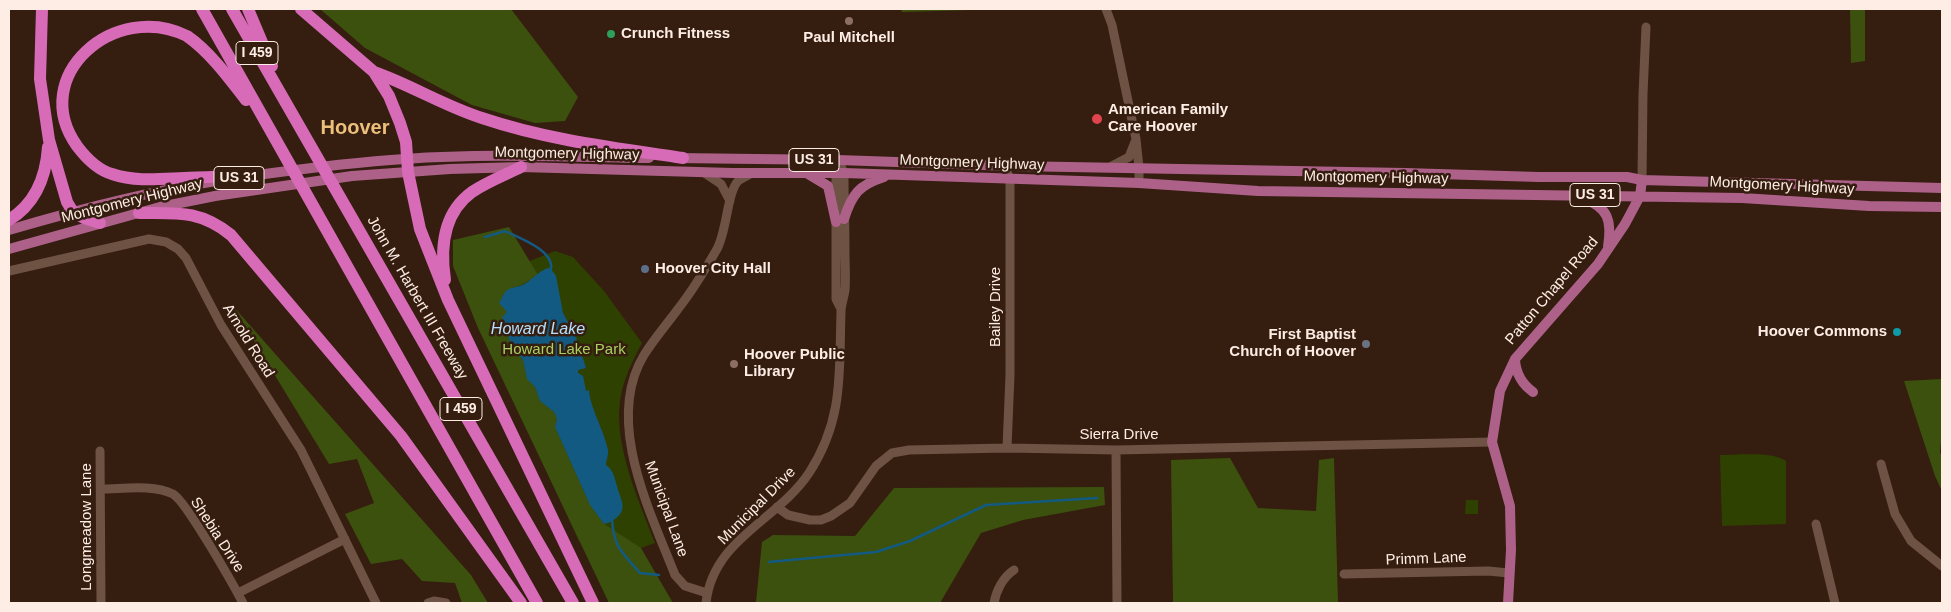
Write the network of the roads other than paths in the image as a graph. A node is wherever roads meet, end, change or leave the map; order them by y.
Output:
1 (42, 9) edge
2 (202, 9) edge
3 (232, 9) edge
4 (248, 9) edge
5 (301, 9) edge
6 (1106, 9) edge
7 (1646, 27) dead end
8 (374, 72) junction
9 (282, 97) junction
10 (271, 131) junction
11 (1136, 139) junction
12 (49, 140) junction
13 (407, 158) junction
14 (683, 158) junction
15 (838, 160) junction
16 (1005, 166) junction
17 (521, 167) junction
18 (1110, 167) junction
19 (1139, 168) junction
20 (408, 172) junction
21 (702, 172) junction
22 (754, 172) junction
23 (803, 172) junction
24 (840, 173) junction
25 (891, 174) junction
26 (256, 176) junction
27 (1010, 180) junction
28 (1642, 180) junction
29 (1139, 183) junction
30 (1942, 188) edge
31 (1578, 195) junction
32 (1640, 196) junction
33 (730, 201) junction
34 (1942, 207) edge
35 (73, 212) junction
36 (138, 213) junction
37 (9, 220) edge
38 (840, 220) junction
39 (100, 223) junction
40 (9, 230) edge
41 (9, 249) edge
42 (1608, 249) junction
43 (9, 271) edge
44 (448, 300) junction
45 (1515, 359) junction
46 (1533, 392) dead end
47 (1492, 442) junction
48 (1007, 448) junction
49 (1116, 450) junction
50 (100, 451) dead end
51 (1881, 464) dead end
52 (101, 489) junction
53 (778, 507) junction
54 (1816, 524) dead end
55 (345, 539) junction
56 (1942, 566) edge
57 (1014, 570) dead end
58 (1509, 573) junction
59 (1344, 574) dead end
60 (238, 593) junction
61 (707, 593) junction
62 (101, 603) edge
63 (243, 603) edge
64 (376, 603) edge
65 (428, 603) edge
66 (446, 603) edge
67 (521, 603) edge
68 (537, 603) edge
69 (573, 603) edge
70 (593, 603) edge
71 (706, 603) edge
72 (994, 603) edge
73 (1117, 603) edge
74 (1508, 603) edge
75 (1835, 603) edge

1 - 12 highway
2 - 10 highway, I 459
3 - 9 highway, John M. Harbert III Freeway / I 459
4 - 9 highway
5 - 8 highway
6 - 11 street
7 - 28 street
8 - 13 highway
8 - 14 highway
9 - 69 highway, John M. Harbert III Freeway / I 459
10 - 26 highway
10 - 68 highway, I 459
11 - 18 street
11 - 19 street
12 - 35 highway
12 - 37 highway
13 - 14 main road, Montgomery Highway / US 31
13 - 20 highway
13 - 26 main road, Montgomery Highway / US 31
14 - 15 main road, Montgomery Highway / US 31
15 - 16 main road, Montgomery Highway / US 31
15 - 24 street, Municipal Drive
16 - 18 main road, Montgomery Highway / US 31
16 - 27 street, Bailey Drive
17 - 20 main road, Montgomery Highway / US 31
17 - 21 main road, Montgomery Highway / US 31
17 - 44 highway
18 - 19 main road, Montgomery Highway / US 31
19 - 28 main road, Montgomery Highway / US 31
19 - 29 street
20 - 36 main road, Montgomery Highway / US 31
20 - 44 highway
21 - 22 main road, Montgomery Highway / US 31
21 - 33 street
22 - 23 main road, Montgomery Highway / US 31
22 - 33 street, Municipal Lane
23 - 24 main road, Montgomery Highway / US 31
23 - 38 main road
24 - 25 main road, Montgomery Highway / US 31
24 - 38 street, Municipal Drive
25 - 27 main road, Montgomery Highway / US 31
25 - 38 main road
26 - 35 main road, Montgomery Highway / US 31
27 - 29 main road, Montgomery Highway / US 31
27 - 48 street, Bailey Drive
28 - 30 main road, Montgomery Highway / US 31
28 - 32 main road, Patton Chapel Road
29 - 31 main road, Montgomery Highway / US 31
31 - 32 main road, Montgomery Highway / US 31
31 - 42 main road
32 - 34 main road, Montgomery Highway / US 31
32 - 42 main road, Patton Chapel Road
33 - 61 street, Municipal Lane
35 - 39 highway
35 - 40 main road, Montgomery Highway / US 31
36 - 39 main road, Montgomery Highway / US 31
36 - 67 highway
38 - 53 street, Municipal Drive
39 - 41 main road, Montgomery Highway / US 31
42 - 45 main road, Patton Chapel Road
43 - 55 street, Arnold Road
44 - 70 highway
45 - 46 main road
45 - 47 main road, Patton Chapel Road
47 - 49 street, Sierra Drive
47 - 58 main road, Patton Chapel Road
48 - 49 street, Sierra Drive
48 - 53 street, Sierra Drive
49 - 73 street
50 - 52 street, Longmeadow Lane
51 - 56 street
52 - 60 street, Shebia Drive
52 - 62 street, Longmeadow Lane
53 - 61 street, Municipal Drive
54 - 75 street
55 - 60 street
55 - 64 street, Arnold Road
57 - 72 street
58 - 59 street, Primm Lane
58 - 74 main road, Patton Chapel Road
60 - 63 street, Shebia Drive
61 - 71 street, Municipal Drive
65 - 66 street

